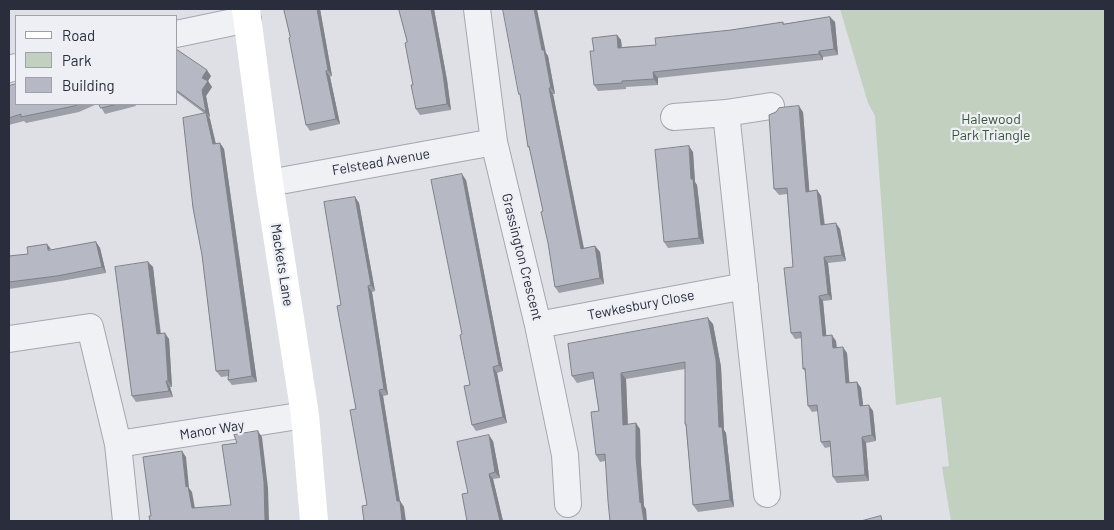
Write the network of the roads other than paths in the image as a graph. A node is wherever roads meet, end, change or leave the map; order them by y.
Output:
1 (477, 9) edge
2 (247, 14) edge
3 (178, 33) edge
4 (771, 106) dead end
5 (726, 114) junction
6 (674, 117) dead end
7 (494, 142) junction
8 (269, 183) junction
9 (745, 286) junction
10 (538, 325) junction
11 (9, 339) edge
12 (305, 415) junction
13 (118, 444) junction
14 (767, 494) dead end
15 (568, 504) dead end
16 (126, 521) edge
17 (314, 521) edge

1 - 7 street, Grassington Crescent
2 - 3 street
2 - 8 street, Mackets Lane
4 - 5 street
5 - 6 street
5 - 9 street
7 - 8 street, Felstead Avenue
7 - 10 street, Grassington Crescent
8 - 12 street, Mackets Lane
9 - 10 street, Tewkesbury Close
9 - 14 street
10 - 15 street, Grassington Crescent
11 - 13 street
12 - 13 street, Manor Way
12 - 17 street, Mackets Lane
13 - 16 street

